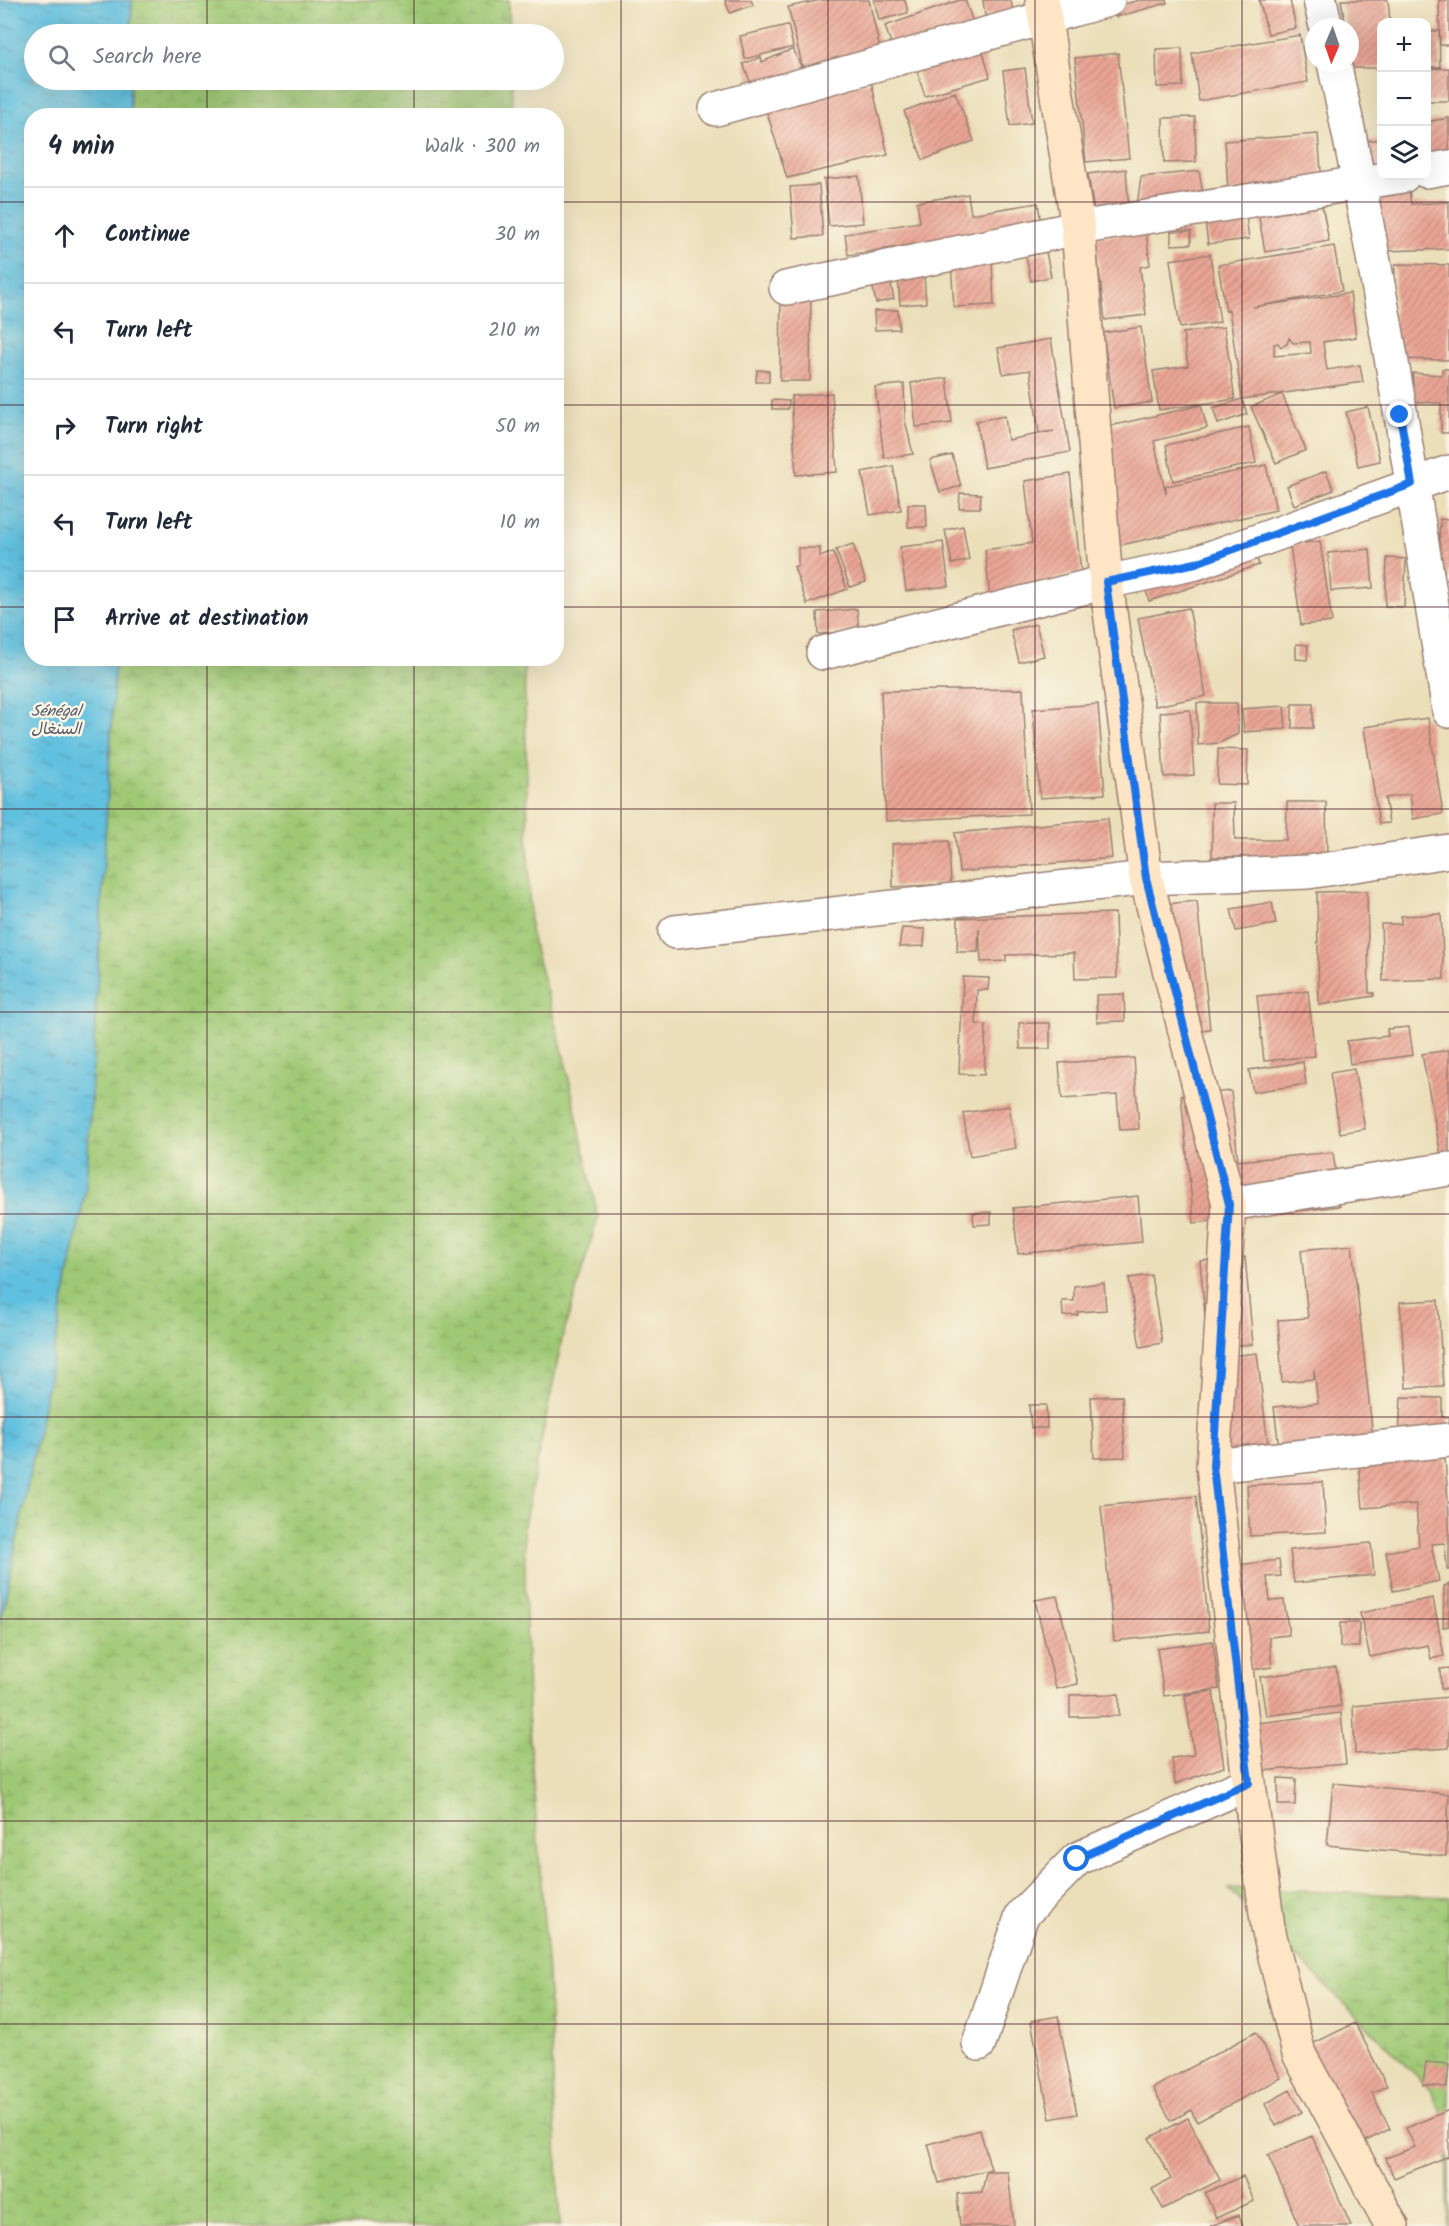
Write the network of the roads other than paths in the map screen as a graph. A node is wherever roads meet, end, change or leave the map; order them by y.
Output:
1 (1108, 0) edge
2 (1320, 0) edge
3 (1043, 8) edge
4 (1324, 18) edge
5 (1336, 72) edge
6 (716, 108) dead end
7 (1449, 167) edge
8 (1431, 170) edge
9 (1382, 180) edge
10 (1360, 184) junction
11 (1078, 228) junction
12 (786, 288) dead end
13 (1449, 472) edge
14 (1412, 484) junction
15 (1106, 582) junction
16 (823, 653) dead end
17 (1449, 711) edge
18 (1449, 851) edge
19 (1146, 878) junction
20 (675, 932) dead end
21 (1449, 1169) edge
22 (1229, 1204) junction
23 (1449, 1440) edge
24 (1213, 1466) junction
25 (1249, 1783) junction
26 (979, 2044) dead end
27 (1392, 2226) edge

1 - 3 street
2 - 4 street
3 - 6 street
3 - 11 street
5 - 10 street
7 - 8 street
9 - 10 street
10 - 11 street
10 - 14 street
11 - 12 street
11 - 15 street
13 - 14 street
14 - 15 street
14 - 17 street
15 - 16 street
15 - 19 street
18 - 19 street
19 - 20 street
19 - 22 street
21 - 22 street
22 - 24 street
23 - 24 street
24 - 25 street
25 - 26 street
25 - 27 street

